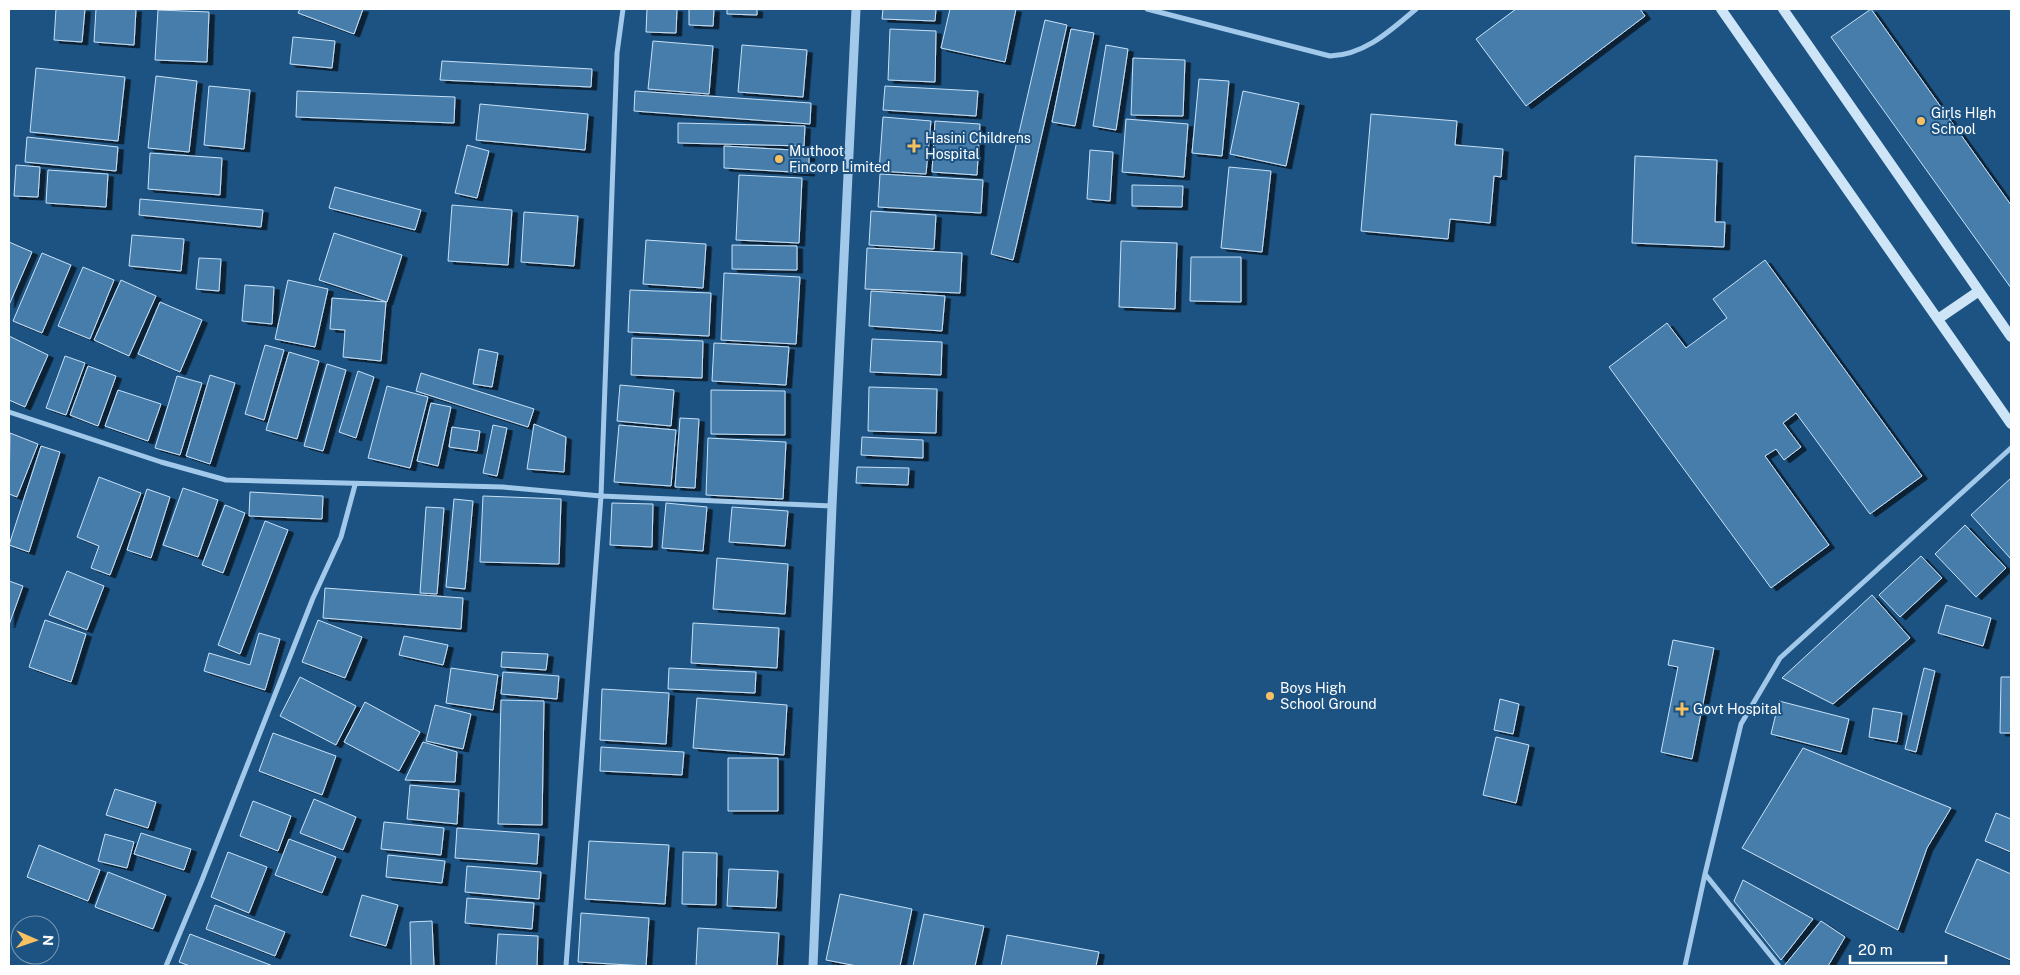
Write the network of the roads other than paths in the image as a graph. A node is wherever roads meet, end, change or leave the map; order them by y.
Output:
1 (623, 9) edge
2 (856, 9) edge
3 (1147, 9) edge
4 (1416, 9) edge
5 (1721, 9) edge
6 (1783, 9) edge
7 (1979, 291) junction
8 (1938, 319) junction
9 (2011, 337) edge
10 (9, 412) edge
11 (2011, 424) edge
12 (2011, 448) edge
13 (355, 485) junction
14 (601, 496) junction
15 (832, 506) junction
16 (1705, 874) junction
17 (166, 966) edge
18 (566, 966) edge
19 (812, 966) edge
20 (1685, 966) edge
21 (1779, 966) edge

1 - 14 street
2 - 15 street
3 - 4 street
5 - 8 main road
6 - 7 main road
7 - 8 main road
7 - 9 main road
8 - 11 main road
10 - 13 street
12 - 16 street
13 - 14 street
13 - 17 street
14 - 15 street
14 - 18 street
15 - 19 street
16 - 20 street
16 - 21 street

